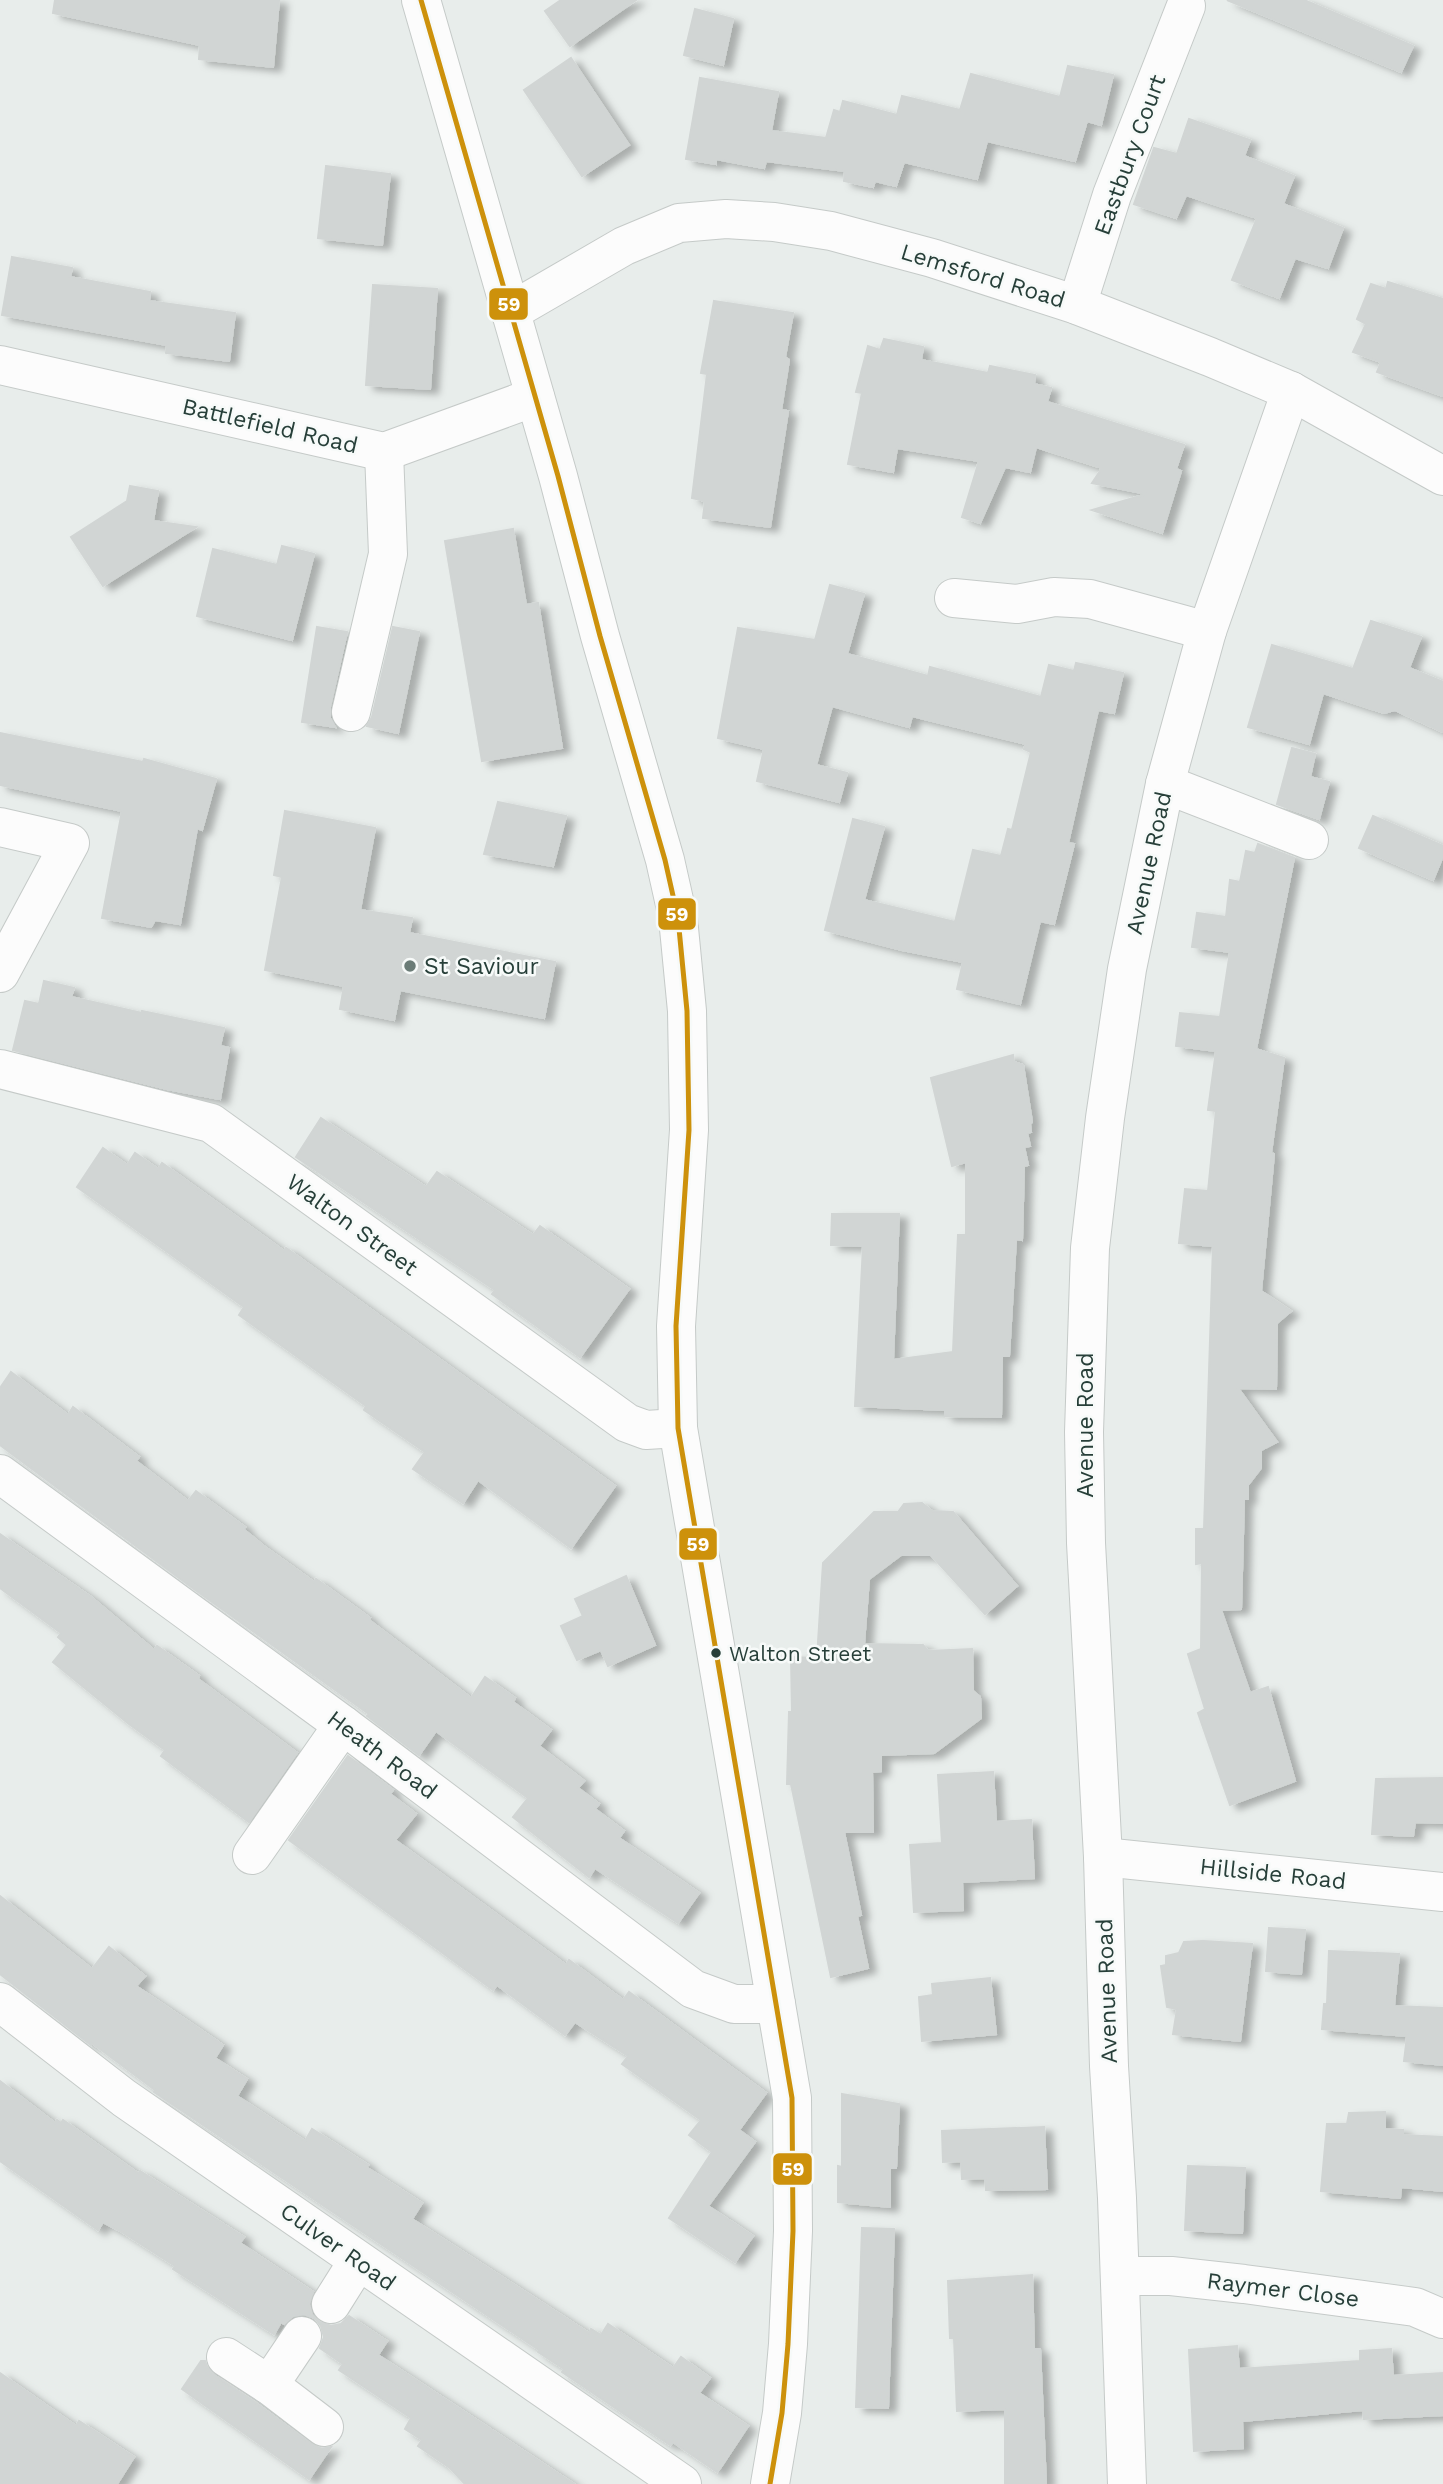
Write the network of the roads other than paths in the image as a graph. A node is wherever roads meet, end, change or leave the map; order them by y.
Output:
1 (421, 0) edge
2 (1186, 6) dead end
3 (1077, 304) junction
4 (510, 312) junction
5 (0, 365) edge
6 (1291, 391) junction
7 (535, 397) junction
8 (384, 452) junction
9 (1443, 476) edge
10 (954, 598) dead end
11 (1207, 631) junction
12 (351, 712) dead end
13 (1165, 784) junction
14 (0, 827) edge
15 (1309, 840) dead end
16 (0, 973) edge
17 (0, 1069) edge
18 (678, 1428) junction
19 (0, 1474) edge
20 (342, 1725) junction
21 (252, 1855) dead end
22 (1103, 1857) junction
23 (1443, 1892) edge
24 (0, 2002) edge
25 (776, 2004) junction
26 (358, 2261) junction
27 (1120, 2277) junction
28 (331, 2304) dead end
29 (1443, 2319) edge
30 (302, 2336) dead end
31 (226, 2357) dead end
32 (270, 2385) junction
33 (324, 2427) dead end
34 (682, 2484) edge
35 (770, 2484) edge
36 (1127, 2484) edge

1 - 4 street
2 - 3 street, Eastbury Court
3 - 4 street, Lemsford Road
3 - 6 street, Lemsford Road
4 - 7 street
5 - 8 street, Battlefield Road
6 - 9 street, Lemsford Road
6 - 11 street, Avenue Road
7 - 8 street, Battlefield Road
7 - 18 street
8 - 12 street
10 - 11 street
11 - 13 street, Avenue Road
13 - 15 street
13 - 22 street, Avenue Road
14 - 16 street
17 - 18 street, Walton Street
18 - 25 street
19 - 20 street, Heath Road
20 - 21 street
20 - 25 street, Heath Road
22 - 23 street, Hillside Road
22 - 27 street, Avenue Road
24 - 26 street, Culver Road
25 - 35 street
26 - 28 street
26 - 34 street, Culver Road
27 - 29 street, Raymer Close
27 - 36 street, Avenue Road
30 - 32 street
31 - 32 street
32 - 33 street

